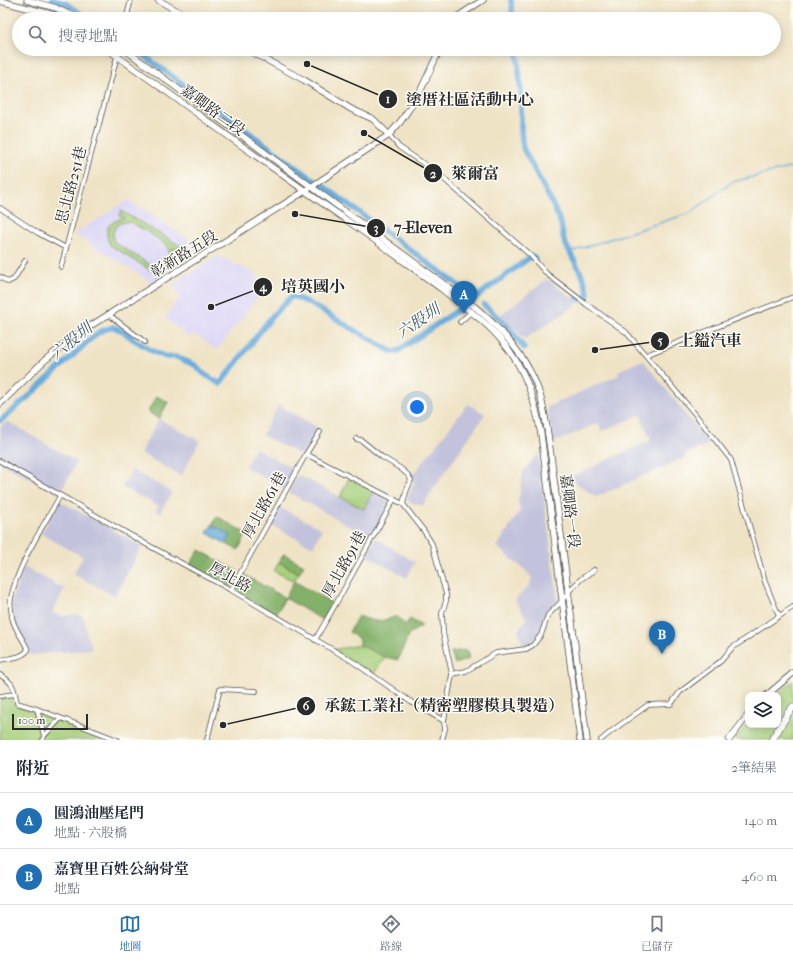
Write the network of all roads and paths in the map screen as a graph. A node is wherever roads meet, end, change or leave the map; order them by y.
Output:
1 (27, 0) edge
2 (131, 0) edge
3 (158, 0) edge
4 (483, 0) edge
5 (0, 1) edge
6 (43, 12) edge
7 (64, 12) edge
8 (128, 12) edge
9 (179, 12) edge
10 (465, 12) edge
11 (117, 56) joint
12 (134, 56) edge
13 (259, 56) edge
14 (436, 56) edge
15 (389, 134) junction
16 (312, 187) junction
17 (305, 192) junction
18 (0, 208) edge
19 (66, 248) junction
20 (25, 261) dead end
21 (61, 267) dead end
22 (0, 277) edge
23 (793, 297) edge
24 (459, 299) junction
25 (473, 309) junction
26 (108, 314) junction
27 (460, 322) dead end
28 (145, 342) dead end
29 (646, 355) junction
30 (0, 404) edge
31 (320, 432) dead end
32 (356, 439) dead end
33 (306, 454) junction
34 (0, 461) edge
35 (60, 496) junction
36 (394, 499) junction
37 (403, 504) junction
38 (594, 570) dead end
39 (231, 590) junction
40 (568, 592) junction
41 (562, 601) junction
42 (793, 607) edge
43 (779, 616) junction
44 (315, 640) junction
45 (0, 660) edge
46 (793, 673) edge
47 (452, 674) junction
48 (0, 675) edge
49 (256, 691) dead end
50 (771, 692) edge
51 (15, 694) junction
52 (0, 696) edge
53 (793, 707) edge
54 (37, 709) junction
55 (60, 718) junction
56 (745, 719) edge
57 (444, 721) junction
58 (43, 738) edge
59 (118, 740) edge
60 (207, 740) edge
61 (442, 740) edge
62 (580, 740) edge
63 (587, 740) edge
64 (601, 740) edge
65 (729, 740) edge
66 (772, 740) edge

1 - 7 street
2 - 8 street
3 - 9 street
4 - 10 street
5 - 6 street
11 - 17 street, 嘉卿路二段
11 - 19 street, 思北路251巷
12 - 16 street, 嘉卿路二段
13 - 15 street
14 - 15 street, 彰新路五段
15 - 16 street, 彰新路五段
15 - 29 street
16 - 17 street, 彰新路五段
16 - 24 street
17 - 24 street
17 - 26 street, 彰新路五段
18 - 19 street
19 - 21 street, 思北路251巷
20 - 22 street
23 - 29 street
24 - 25 street
25 - 27 street
25 - 40 street, 嘉卿路一段
25 - 41 street, 嘉卿路一段
26 - 28 street
26 - 30 street, 彰新路五段
29 - 43 street
31 - 33 street, 厚北路61巷
32 - 37 street
33 - 36 street
33 - 39 street, 厚北路61巷
34 - 35 street, 厚北路
35 - 39 street, 厚北路
35 - 45 street
36 - 37 street
36 - 44 street, 厚北路91巷
37 - 47 street
38 - 40 street
39 - 44 street, 厚北路
40 - 41 street
40 - 63 street, 嘉卿路一段
41 - 47 street
41 - 62 street, 嘉卿路一段
42 - 43 street
43 - 64 street
44 - 57 street, 厚北路
46 - 50 street
47 - 57 street
48 - 51 street
49 - 60 street
51 - 52 street
51 - 54 street
53 - 66 highway
54 - 55 street
54 - 58 street
55 - 58 street
55 - 59 street
56 - 65 street
57 - 61 street

